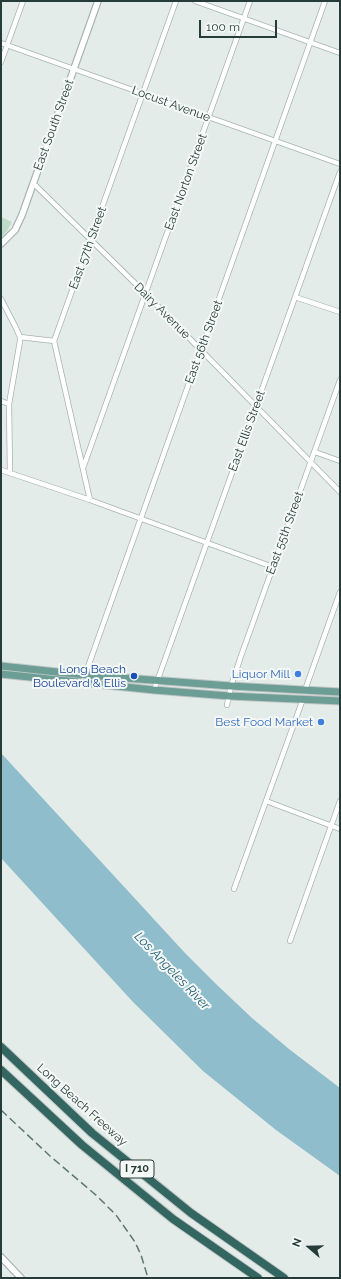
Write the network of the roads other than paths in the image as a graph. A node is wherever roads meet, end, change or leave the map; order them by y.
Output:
1 (23, 1) edge
2 (98, 1) edge
3 (176, 1) edge
4 (195, 1) edge
5 (250, 1) edge
6 (325, 1) edge
7 (244, 19) junction
8 (311, 42) junction
9 (1, 43) edge
10 (7, 45) junction
11 (340, 53) edge
12 (1, 62) edge
13 (74, 69) junction
14 (143, 94) junction
15 (209, 118) junction
16 (275, 141) junction
17 (340, 164) edge
18 (340, 172) edge
19 (33, 183) junction
20 (91, 240) junction
21 (1, 244) edge
22 (146, 294) junction
23 (295, 296) junction
24 (1, 299) edge
25 (340, 312) edge
26 (20, 337) junction
27 (54, 342) junction
28 (200, 350) junction
29 (340, 380) edge
30 (1, 401) edge
31 (9, 404) junction
32 (256, 407) junction
33 (315, 452) junction
34 (340, 461) edge
35 (311, 462) junction
36 (1, 470) edge
37 (83, 470) junction
38 (10, 473) junction
39 (340, 492) edge
40 (90, 500) junction
41 (140, 519) junction
42 (207, 543) junction
43 (273, 567) junction
44 (340, 592) edge
45 (1, 666) edge
46 (1, 674) edge
47 (85, 675) junction
48 (157, 680) junction
49 (83, 683) junction
50 (231, 686) junction
51 (154, 690) junction
52 (305, 690) junction
53 (340, 692) edge
54 (229, 696) junction
55 (303, 699) junction
56 (340, 701) edge
57 (227, 705) dead end
58 (266, 801) junction
59 (340, 801) edge
60 (331, 826) junction
61 (340, 829) edge
62 (234, 889) dead end
63 (290, 941) dead end
64 (1, 1048) edge
65 (1, 1070) edge
66 (1, 1257) edge
67 (21, 1278) edge
68 (258, 1278) edge
69 (284, 1278) edge

1 - 10 street
2 - 13 street, East South Street
3 - 14 street, East 57th Street
4 - 7 street
5 - 7 street, East Norton Street
6 - 8 street, East 56th Street
7 - 8 street
7 - 15 street, East Norton Street
8 - 11 street
8 - 16 street, East 56th Street
9 - 10 street, Locust Avenue
10 - 12 street
10 - 13 street, Locust Avenue
13 - 14 street, Locust Avenue
13 - 19 street, East South Street
14 - 15 street, Locust Avenue
14 - 20 street, East 57th Street
15 - 16 street, Locust Avenue
15 - 22 street, East Norton Street
16 - 17 street, Locust Avenue
16 - 28 street, East 56th Street
18 - 23 street, East Ellis Street
19 - 20 street, Dairy Avenue
19 - 21 street, East South Street
20 - 22 street, Dairy Avenue
20 - 27 street, East 57th Street
22 - 28 street, Dairy Avenue
22 - 37 street, East Norton Street
23 - 25 street
23 - 32 street, East Ellis Street
24 - 26 street
26 - 27 street
26 - 31 street
27 - 37 street
28 - 32 street, Dairy Avenue
28 - 41 street, East 56th Street
29 - 33 street, East 55th Street
30 - 31 street
31 - 38 street
32 - 35 street, Dairy Avenue
32 - 42 street, East Ellis Street
33 - 34 street
33 - 35 street, East 55th Street
35 - 39 street, Dairy Avenue
35 - 43 street, East 55th Street
36 - 38 street
37 - 40 street
38 - 40 street
40 - 41 street
41 - 42 street
41 - 47 street, East 56th Street
42 - 43 street
42 - 48 street, East Ellis Street
43 - 50 street, East 55th Street
44 - 52 street
45 - 47 main road
46 - 49 main road
47 - 48 main road
47 - 49 street, East 56th Street
48 - 50 main road
48 - 51 street, East Ellis Street
49 - 51 main road
50 - 52 main road
50 - 54 street, East 55th Street
51 - 54 main road
52 - 53 main road
54 - 55 main road
54 - 57 street, East 55th Street
55 - 56 main road
55 - 58 street
58 - 60 street
58 - 62 street
59 - 60 street
60 - 61 street
60 - 63 street
64 - 69 highway, Long Beach Freeway / I 710
65 - 68 highway, I 710
66 - 67 street

